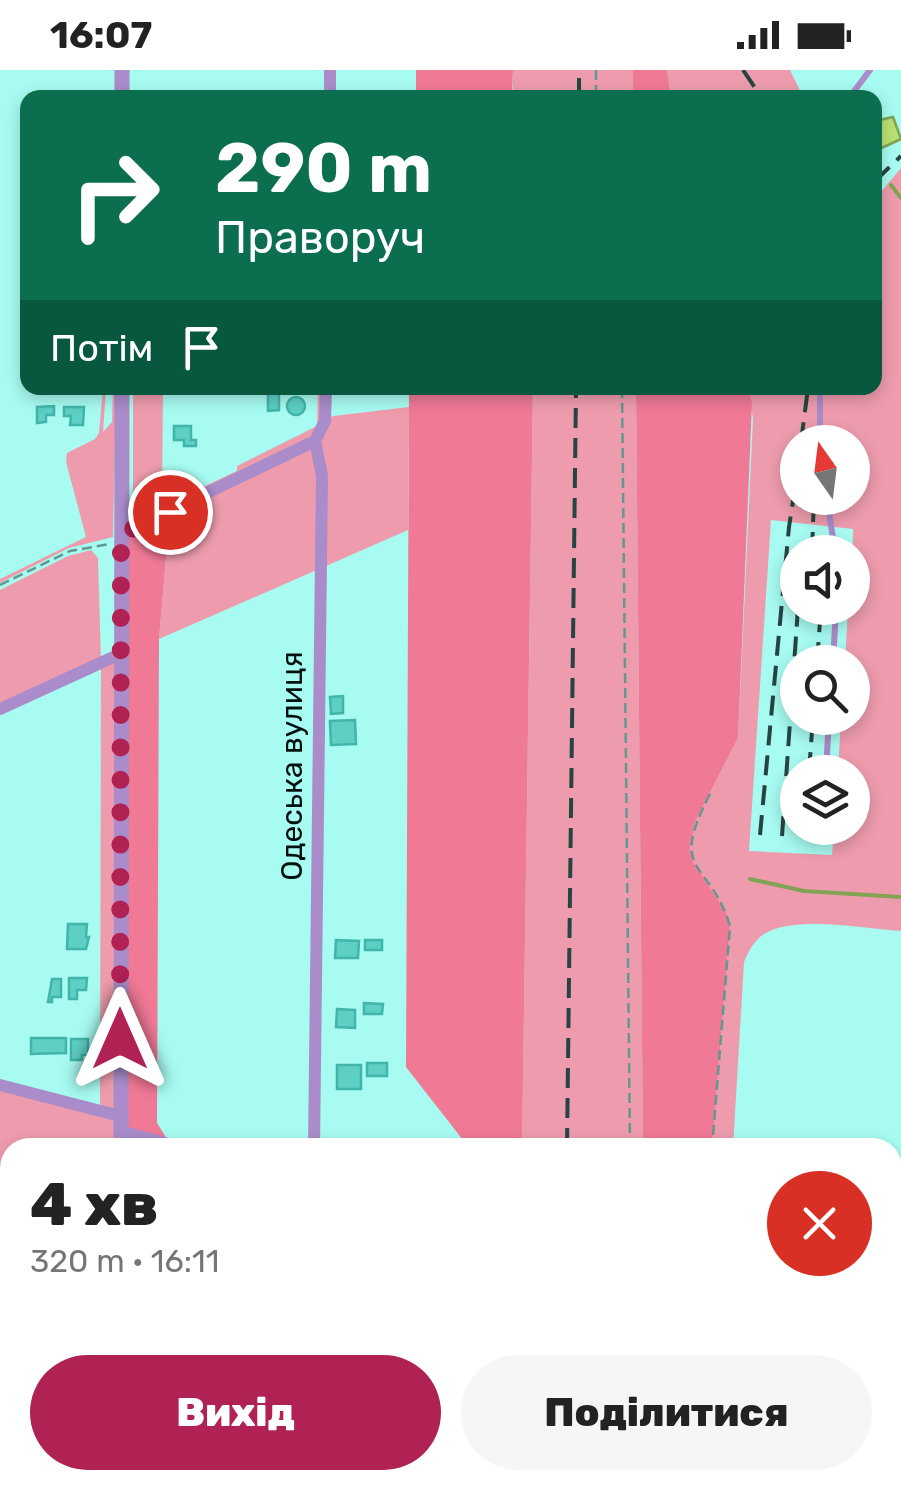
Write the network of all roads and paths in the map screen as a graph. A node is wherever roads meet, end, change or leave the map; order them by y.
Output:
1 (122, 395) edge
2 (326, 395) edge
3 (622, 395) edge
4 (820, 395) edge
5 (820, 425) edge
6 (315, 442) junction
7 (121, 540) junction
8 (0, 585) edge
9 (120, 654) junction
10 (0, 708) edge
11 (710, 794) dead end
12 (0, 1085) edge
13 (120, 1132) edge
14 (314, 1138) edge
15 (630, 1138) edge
16 (713, 1138) edge

1 - 7 street
2 - 6 street, Одеська вулиця
3 - 15 path
4 - 5 lane
6 - 7 street
6 - 14 street, Одеська вулиця
7 - 8 path
7 - 9 street
9 - 10 street
9 - 13 street
11 - 16 path
12 - 13 street

